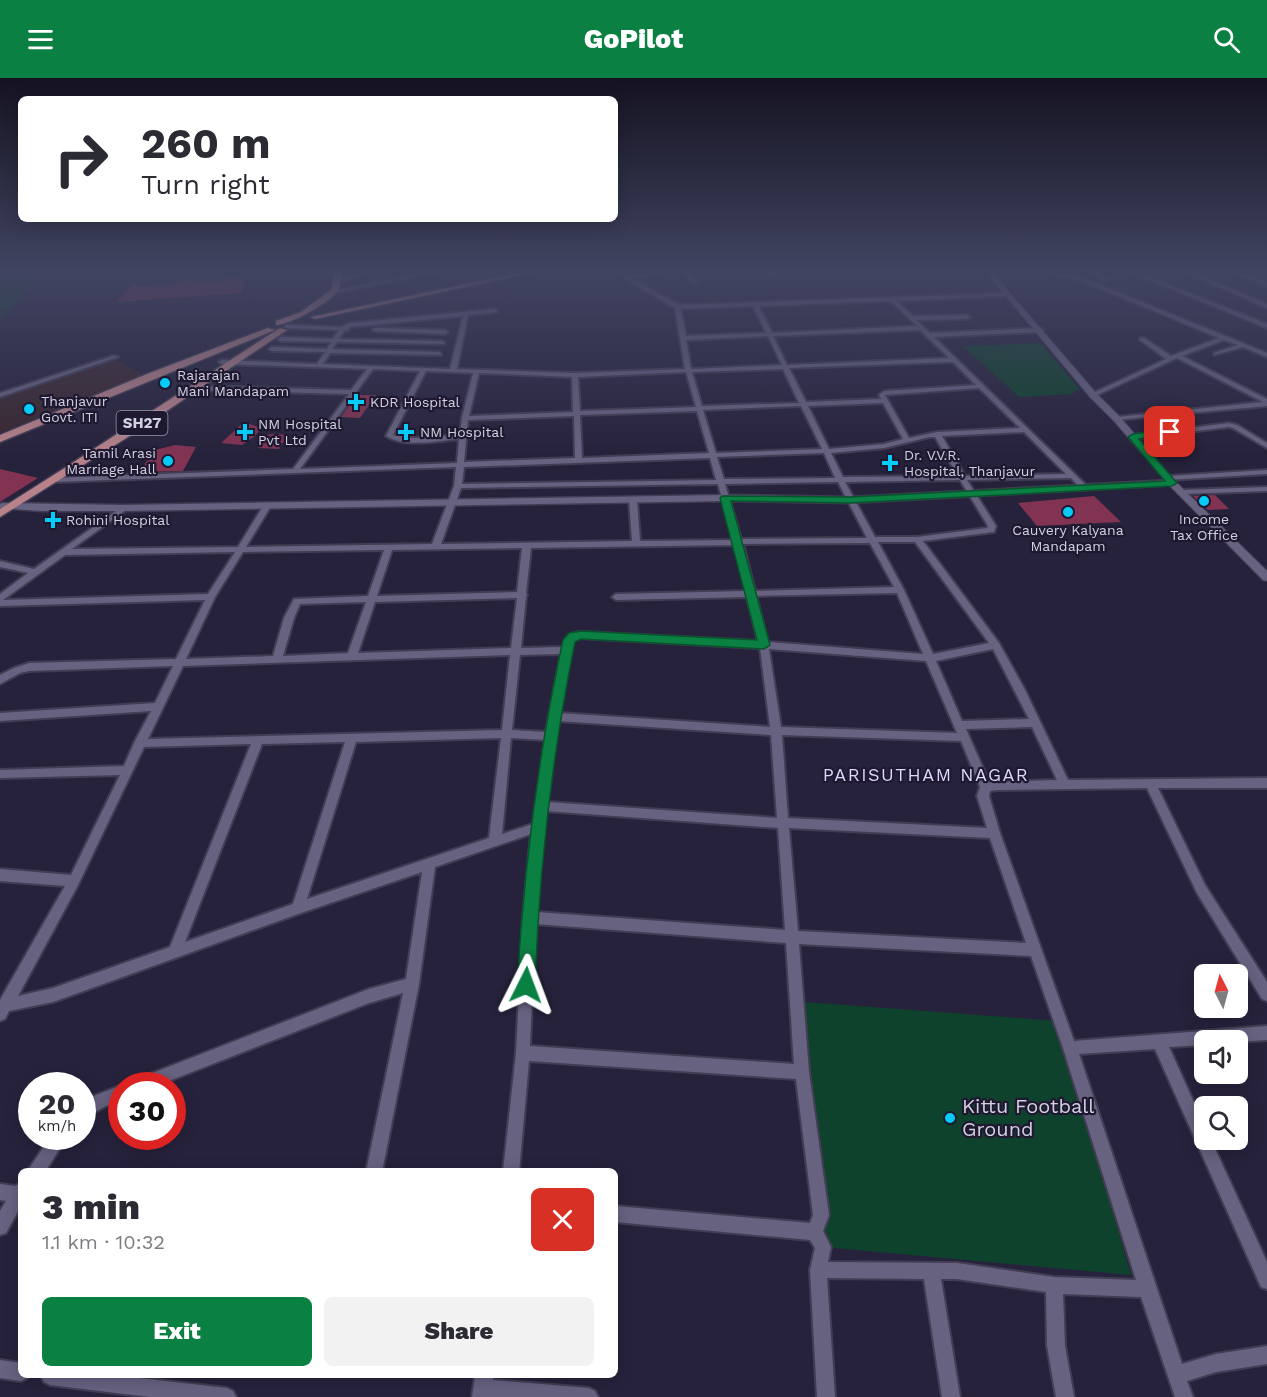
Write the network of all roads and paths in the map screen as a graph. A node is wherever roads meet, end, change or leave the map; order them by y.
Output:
1 (264, 333) edge
2 (274, 333) edge
3 (296, 333) edge
4 (340, 333) edge
5 (398, 333) edge
6 (462, 333) edge
7 (682, 333) edge
8 (806, 333) edge
9 (927, 333) edge
10 (984, 333) edge
11 (1042, 333) edge
12 (1215, 333) edge
13 (770, 334) junction
14 (930, 335) junction
15 (1226, 337) junction
16 (683, 338) junction
17 (1142, 339) dead end
18 (334, 341) junction
19 (393, 342) junction
20 (442, 344) dead end
21 (1245, 345) junction
22 (272, 350) dead end
23 (328, 351) junction
24 (388, 352) junction
25 (439, 354) dead end
26 (1216, 354) dead end
27 (1267, 355) edge
28 (115, 357) dead end
29 (1174, 357) junction
30 (954, 360) junction
31 (226, 363) junction
32 (319, 366) junction
33 (371, 368) junction
34 (786, 368) junction
35 (379, 369) junction
36 (424, 370) junction
37 (453, 371) junction
38 (476, 372) junction
39 (689, 372) junction
40 (575, 375) junction
41 (982, 386) junction
42 (192, 388) junction
43 (353, 392) junction
44 (0, 395) edge
45 (1093, 395) junction
46 (886, 401) junction
47 (1267, 403) edge
48 (804, 406) junction
49 (700, 410) junction
50 (575, 414) junction
51 (465, 418) junction
52 (1117, 419) junction
53 (1027, 430) junction
54 (121, 434) junction
55 (937, 434) junction
56 (0, 437) edge
57 (464, 437) junction
58 (1133, 437) junction
59 (907, 441) junction
60 (1267, 446) edge
61 (826, 451) junction
62 (713, 456) junction
63 (579, 461) junction
64 (461, 465) junction
65 (294, 472) junction
66 (1267, 472) edge
67 (1071, 476) junction
68 (964, 478) junction
69 (54, 480) junction
70 (841, 480) junction
71 (1170, 481) junction
72 (720, 482) junction
73 (458, 486) junction
74 (1085, 488) junction
75 (1267, 489) edge
76 (1182, 492) junction
77 (970, 494) junction
78 (725, 498) junction
79 (633, 500) junction
80 (850, 500) junction
81 (451, 503) junction
82 (267, 506) junction
83 (123, 508) junction
84 (3, 509) edge
85 (917, 539) junction
86 (874, 540) junction
87 (738, 542) junction
88 (636, 543) junction
89 (528, 544) junction
90 (436, 545) junction
91 (389, 546) junction
92 (243, 548) junction
93 (64, 552) junction
94 (0, 564) edge
95 (36, 572) junction
96 (1267, 577) edge
97 (900, 590) junction
98 (749, 594) junction
99 (523, 595) junction
100 (211, 597) junction
101 (616, 597) dead end
102 (0, 598) edge
103 (370, 599) junction
104 (0, 603) edge
105 (764, 645) junction
106 (996, 645) junction
107 (566, 650) junction
108 (517, 652) junction
109 (352, 656) junction
110 (277, 658) junction
111 (931, 658) junction
112 (180, 661) junction
113 (0, 680) edge
114 (157, 707) junction
115 (0, 717) edge
116 (553, 717) junction
117 (1035, 723) junction
118 (958, 725) junction
119 (776, 731) junction
120 (507, 734) junction
121 (550, 736) junction
122 (963, 737) junction
123 (352, 738) junction
124 (258, 740) junction
125 (139, 743) junction
126 (126, 770) junction
127 (0, 774) edge
128 (1267, 783) edge
129 (1064, 784) junction
130 (1151, 785) junction
131 (986, 787) junction
132 (541, 806) junction
133 (783, 823) junction
134 (538, 827) junction
135 (994, 833) junction
136 (495, 841) junction
137 (429, 864) junction
138 (0, 875) edge
139 (74, 881) junction
140 (298, 908) junction
141 (529, 918) junction
142 (791, 937) junction
143 (1036, 950) junction
144 (175, 951) junction
145 (412, 984) junction
146 (1267, 994) edge
147 (2, 1009) edge
148 (1267, 1033) edge
149 (1159, 1041) junction
150 (1070, 1048) junction
151 (523, 1053) junction
152 (173, 1072) edge
153 (802, 1072) junction
154 (50, 1150) edge
155 (38, 1168) edge
156 (375, 1168) edge
157 (511, 1168) edge
158 (0, 1192) edge
159 (18, 1193) edge
160 (18, 1196) edge
161 (618, 1214) edge
162 (0, 1227) edge
163 (815, 1232) junction
164 (818, 1270) junction
165 (931, 1270) junction
166 (1267, 1281) edge
167 (1054, 1285) junction
168 (1147, 1289) junction
169 (1267, 1355) edge
170 (0, 1370) edge
171 (18, 1372) edge
172 (1176, 1375) junction
173 (67, 1378) edge
174 (482, 1387) edge
175 (227, 1397) edge
176 (589, 1397) edge
177 (826, 1397) edge
178 (951, 1397) edge
179 (1065, 1397) edge
180 (1184, 1397) edge

1 - 56 main road
2 - 31 main road, SH27
3 - 18 street
4 - 18 street
5 - 19 street
6 - 37 street
7 - 16 street
8 - 13 street
9 - 14 street
10 - 14 street
11 - 45 main road
12 - 15 street
13 - 16 street
13 - 34 street
14 - 30 street
15 - 21 street
15 - 29 street
16 - 39 street
17 - 29 street
18 - 19 street
18 - 23 street
19 - 20 street
19 - 24 street
21 - 26 street
21 - 27 street
22 - 23 street
23 - 24 street
23 - 32 street
24 - 25 street
24 - 35 street
28 - 44 street
29 - 45 street
29 - 47 street
30 - 34 street
30 - 41 street
31 - 32 street
31 - 42 main road, SH27
31 - 54 main road, SH27
32 - 33 street
33 - 35 street
33 - 43 street
34 - 39 street
34 - 48 street
35 - 36 street
36 - 37 street
36 - 57 street
37 - 38 street
38 - 40 street
38 - 51 street
39 - 40 street
39 - 49 street
40 - 50 street
41 - 46 street
41 - 53 street
42 - 43 street
42 - 54 main road, SH27
43 - 65 street
45 - 52 main road
46 - 48 street
46 - 59 street
47 - 52 street
48 - 49 street
48 - 61 street
49 - 50 street
49 - 62 street
50 - 51 street
50 - 63 street
51 - 57 street
52 - 58 main road
53 - 55 street
53 - 67 street
54 - 69 main road, SH27
54 - 84 main road, SH27
55 - 59 street
55 - 68 street
57 - 64 street
58 - 60 street
58 - 71 main road
59 - 61 street
61 - 62 street
61 - 70 street
62 - 63 street
62 - 72 street
63 - 64 street
64 - 65 street
64 - 73 street
65 - 69 street
66 - 71 street
67 - 68 street
67 - 74 street
68 - 70 street
68 - 77 street
69 - 84 main road, SH27
70 - 72 street
70 - 80 street
71 - 74 street
71 - 76 main road
72 - 73 street
72 - 78 street
73 - 81 street
74 - 77 street
75 - 76 street
76 - 96 main road
77 - 80 street
77 - 85 street
78 - 79 street
78 - 80 street
78 - 87 street
79 - 81 street
79 - 88 street
80 - 86 street
81 - 82 street
81 - 90 street
82 - 83 street
82 - 92 street
83 - 84 street
83 - 93 street
85 - 86 street
85 - 106 street
86 - 87 street
86 - 97 street
87 - 88 street
87 - 98 street
88 - 89 street
89 - 90 street
89 - 99 street
90 - 91 street
91 - 92 street
91 - 103 street
92 - 93 street
92 - 100 street
93 - 95 street
94 - 95 street
95 - 102 street
97 - 98 street
97 - 111 street
98 - 101 street
98 - 105 street
99 - 103 street
99 - 108 street
100 - 104 street
100 - 112 street
103 - 109 street
103 - 110 street
105 - 107 street
105 - 111 street
105 - 119 street
106 - 111 street
106 - 117 street
107 - 108 street
107 - 116 street
108 - 109 street
108 - 120 street
109 - 110 street
110 - 112 street
111 - 118 street
112 - 113 street
112 - 114 street
114 - 115 street
114 - 125 street
116 - 119 street
116 - 121 street
117 - 118 street
117 - 129 street
118 - 122 street
119 - 122 street
119 - 133 street
120 - 121 street
120 - 123 street
120 - 136 street
121 - 132 street
122 - 131 street
123 - 124 street
123 - 140 street
124 - 125 street
124 - 144 street
125 - 126 street
126 - 127 street
126 - 139 street
128 - 130 street
129 - 130 street
129 - 131 street
130 - 146 street
131 - 135 street
132 - 133 street
132 - 134 street
133 - 135 street
133 - 142 street
134 - 136 street
134 - 141 street
135 - 143 street
136 - 137 street
137 - 140 street
137 - 145 street
138 - 139 street
139 - 147 street
140 - 144 street
141 - 142 street
141 - 151 street
142 - 143 street
142 - 153 street
143 - 150 street
144 - 147 street
145 - 152 street
145 - 156 street
148 - 149 street
149 - 150 street
149 - 166 street
150 - 168 street
151 - 153 street
151 - 157 street
153 - 163 street
154 - 155 street
158 - 159 street
160 - 162 street
161 - 163 street
163 - 164 street
164 - 165 street
164 - 177 street
165 - 167 street
165 - 178 street
167 - 168 street
167 - 179 street
168 - 172 street
169 - 172 street
170 - 171 street
172 - 180 street
173 - 175 street
174 - 176 street

